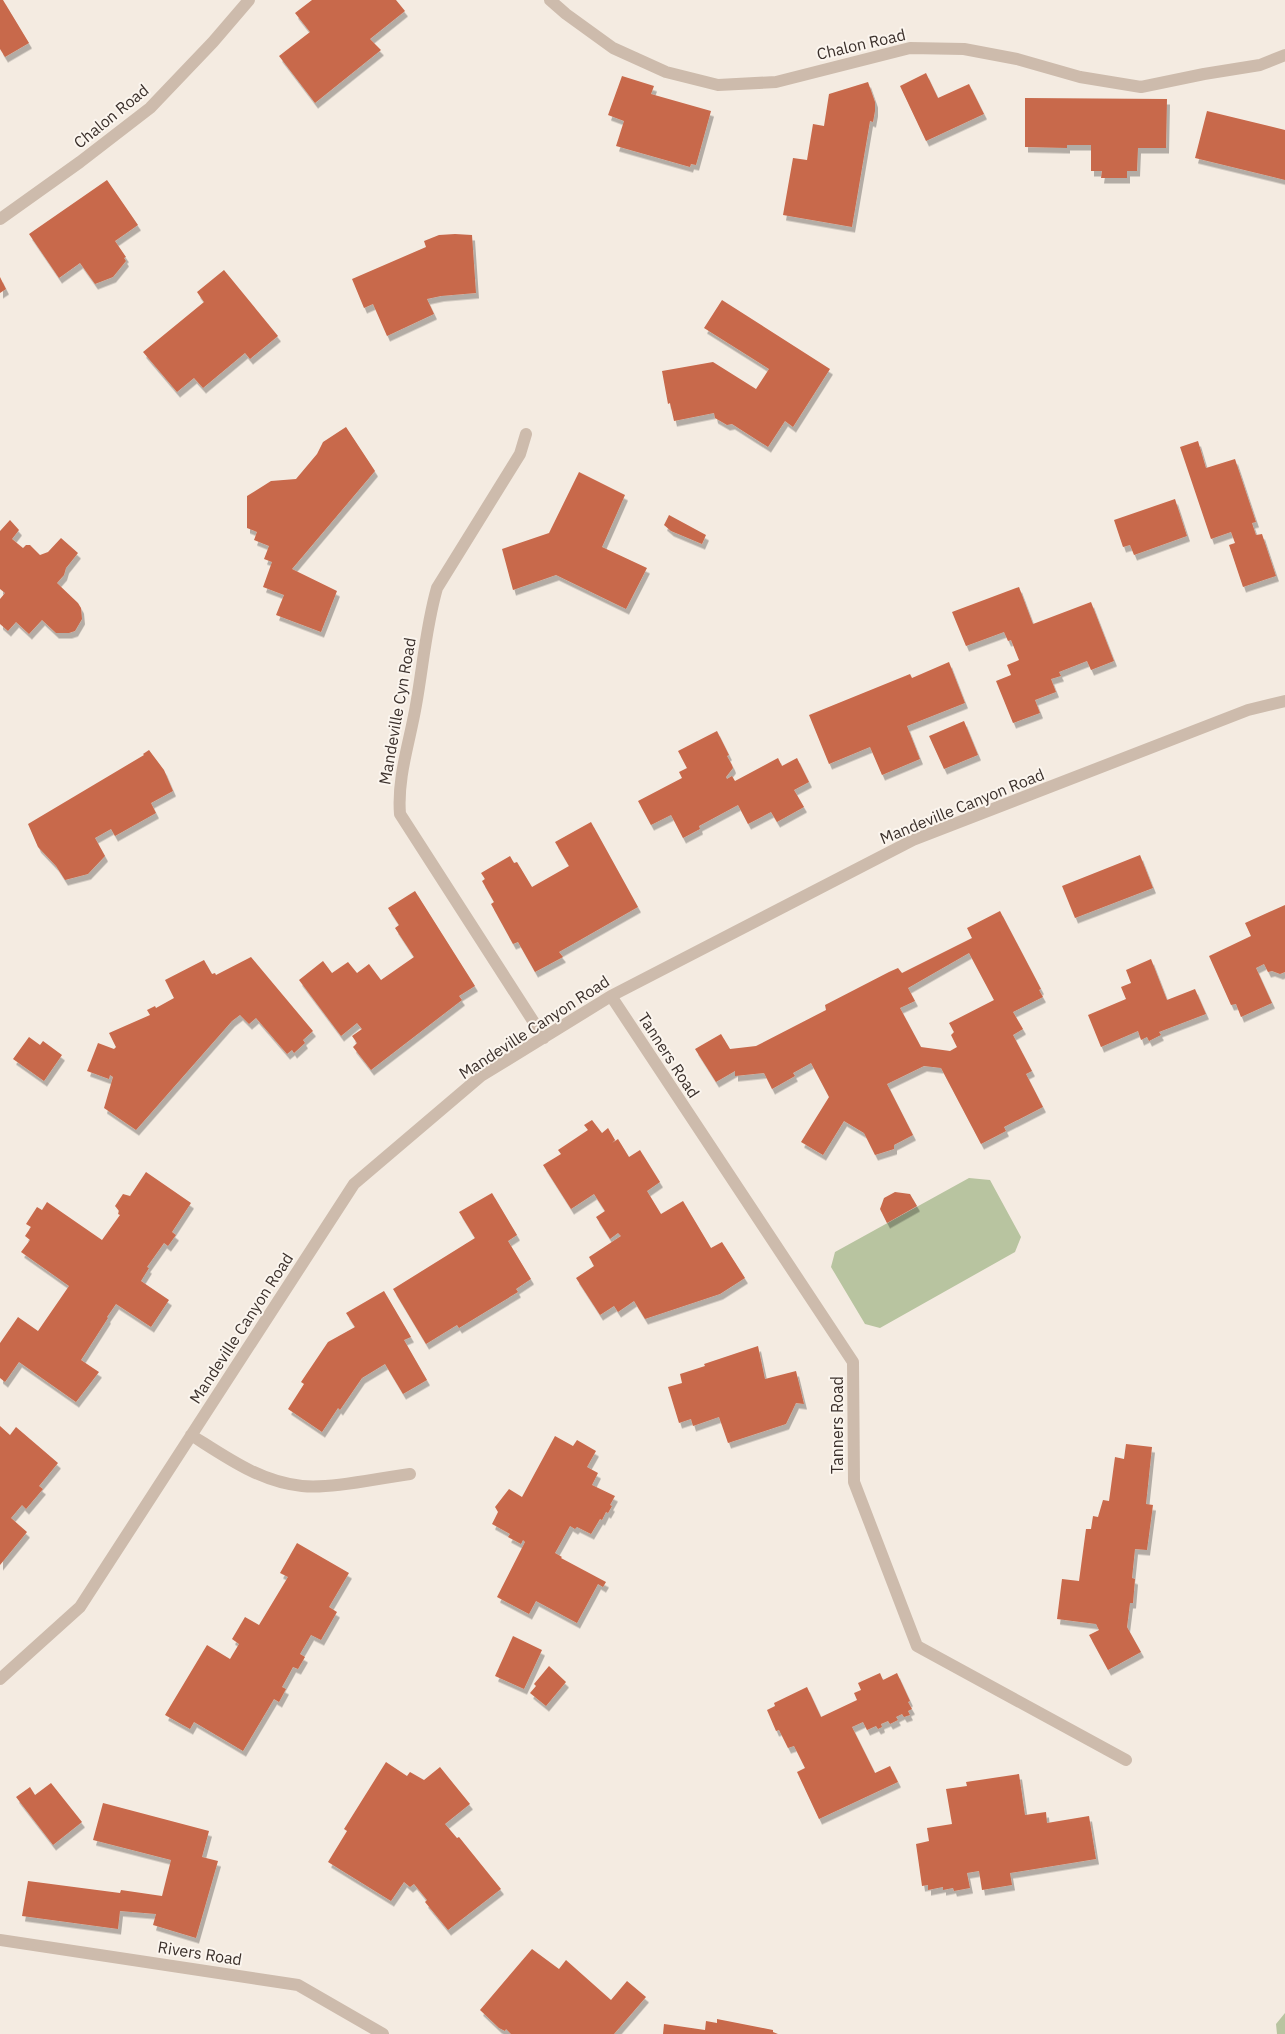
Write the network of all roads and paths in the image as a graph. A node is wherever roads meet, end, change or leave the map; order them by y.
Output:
1 (249, 0) edge
2 (550, 0) edge
3 (1285, 55) edge
4 (0, 219) edge
5 (526, 434) dead end
6 (1285, 701) edge
7 (611, 996) junction
8 (544, 1038) junction
9 (191, 1436) junction
10 (410, 1474) dead end
11 (0, 1679) edge
12 (1126, 1760) dead end
13 (0, 1940) edge
14 (383, 2034) edge

1 - 4 street, Chalon Road
2 - 3 street, Chalon Road
5 - 8 street, Mandeville Cyn Road
6 - 7 street, Mandeville Canyon Road
7 - 8 street, Mandeville Canyon Road
7 - 12 street, Tanners Road
8 - 9 street, Mandeville Canyon Road
9 - 10 street
9 - 11 street, Mandeville Canyon Road
13 - 14 street, Rivers Road

